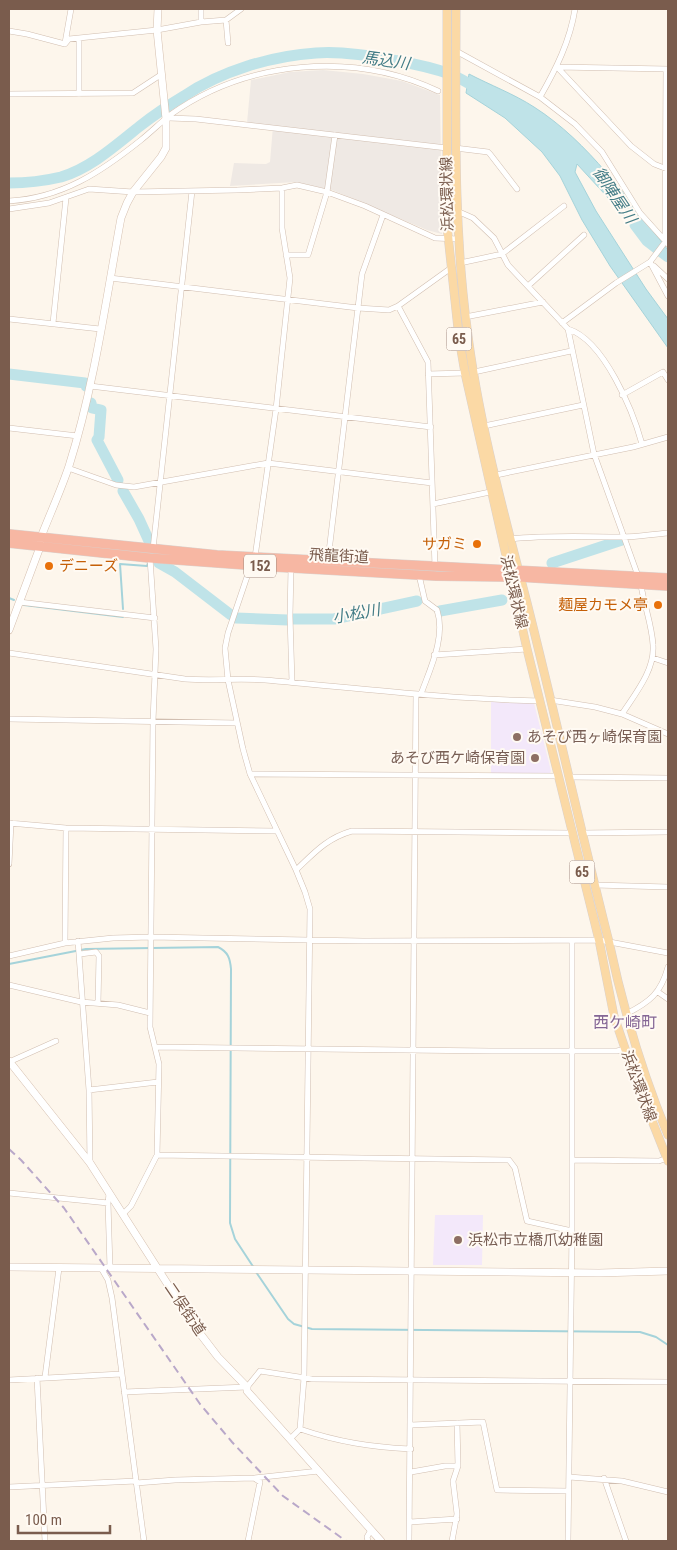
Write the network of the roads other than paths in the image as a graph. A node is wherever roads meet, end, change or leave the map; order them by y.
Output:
1 (71, 9) edge
2 (158, 9) edge
3 (201, 9) edge
4 (241, 9) edge
5 (447, 9) edge
6 (456, 9) edge
7 (575, 9) edge
8 (226, 20) junction
9 (201, 22) junction
10 (157, 30) junction
11 (9, 31) edge
12 (79, 38) junction
13 (228, 43) dead end
14 (64, 44) junction
15 (456, 52) junction
16 (557, 67) junction
17 (667, 69) edge
18 (162, 74) junction
19 (438, 91) dead end
20 (9, 94) edge
21 (79, 94) junction
22 (540, 97) junction
23 (166, 119) junction
24 (335, 135) junction
25 (451, 148) junction
26 (667, 169) edge
27 (282, 188) junction
28 (517, 189) dead end
29 (192, 190) junction
30 (133, 192) junction
31 (327, 192) junction
32 (66, 198) junction
33 (9, 201) edge
34 (564, 206) dead end
35 (9, 209) edge
36 (457, 211) junction
37 (384, 215) junction
38 (584, 235) dead end
39 (458, 238) junction
40 (448, 239) junction
41 (666, 243) edge
42 (502, 254) junction
43 (286, 255) junction
44 (460, 262) junction
45 (648, 263) junction
46 (451, 268) junction
47 (110, 278) junction
48 (668, 279) edge
49 (528, 286) junction
50 (182, 288) junction
51 (668, 296) edge
52 (288, 300) junction
53 (543, 302) junction
54 (398, 306) junction
55 (358, 308) junction
56 (465, 316) junction
57 (9, 319) edge
58 (52, 323) junction
59 (562, 323) junction
60 (100, 329) junction
61 (568, 329) junction
62 (571, 351) junction
63 (474, 372) junction
64 (465, 373) junction
65 (428, 374) junction
66 (668, 380) edge
67 (90, 386) junction
68 (622, 395) junction
69 (169, 396) junction
70 (583, 405) junction
71 (276, 409) junction
72 (344, 417) junction
73 (484, 426) junction
74 (431, 427) junction
75 (9, 428) edge
76 (78, 436) junction
77 (668, 437) edge
78 (642, 444) junction
79 (594, 454) junction
80 (268, 463) junction
81 (68, 468) junction
82 (339, 471) junction
83 (496, 475) junction
84 (160, 483) junction
85 (432, 483) junction
86 (490, 492) junction
87 (433, 504) junction
88 (668, 533) edge
89 (9, 534) edge
90 (623, 537) junction
91 (511, 539) junction
92 (41, 542) junction
93 (9, 543) edge
94 (152, 554) junction
95 (328, 560) junction
96 (253, 561) junction
97 (435, 567) junction
98 (291, 568) junction
99 (419, 574) junction
100 (514, 574) junction
101 (668, 578) edge
102 (639, 580) junction
103 (668, 586) edge
104 (19, 602) junction
105 (155, 618) junction
106 (9, 630) edge
107 (527, 649) junction
108 (9, 653) edge
109 (434, 655) junction
110 (652, 658) junction
111 (668, 663) edge
112 (154, 675) junction
113 (228, 680) junction
114 (292, 682) junction
115 (419, 694) junction
116 (540, 700) junction
117 (550, 700) junction
118 (622, 714) junction
119 (9, 719) edge
120 (153, 722) junction
121 (237, 722) junction
122 (668, 734) edge
123 (250, 774) junction
124 (416, 776) junction
125 (559, 776) junction
126 (568, 777) junction
127 (668, 778) edge
128 (10, 823) edge
129 (66, 828) junction
130 (152, 829) junction
131 (276, 831) junction
132 (414, 832) junction
133 (668, 832) edge
134 (572, 833) junction
135 (582, 833) junction
136 (9, 864) edge
137 (296, 870) junction
138 (595, 885) junction
139 (668, 887) edge
140 (151, 940) junction
141 (599, 940) junction
142 (308, 941) junction
143 (415, 941) junction
144 (572, 941) junction
145 (609, 942) junction
146 (65, 943) junction
147 (78, 944) junction
148 (668, 953) edge
149 (80, 954) junction
150 (9, 956) edge
151 (668, 967) edge
152 (9, 985) edge
153 (658, 992) junction
154 (668, 999) edge
155 (82, 1002) junction
156 (98, 1003) junction
157 (150, 1013) junction
158 (626, 1014) junction
159 (56, 1041) dead end
160 (155, 1047) junction
161 (308, 1049) junction
162 (625, 1049) junction
163 (414, 1050) junction
164 (572, 1051) junction
165 (9, 1062) edge
166 (158, 1082) junction
167 (89, 1090) junction
168 (666, 1126) edge
169 (668, 1136) edge
170 (157, 1155) junction
171 (306, 1158) junction
172 (412, 1159) junction
173 (572, 1160) junction
174 (668, 1160) edge
175 (90, 1164) junction
176 (9, 1193) edge
177 (109, 1194) junction
178 (108, 1203) junction
179 (123, 1214) junction
180 (572, 1230) junction
181 (9, 1268) edge
182 (59, 1268) junction
183 (101, 1268) junction
184 (110, 1268) junction
185 (158, 1269) junction
186 (306, 1269) junction
187 (412, 1271) junction
188 (668, 1271) edge
189 (571, 1272) junction
190 (121, 1374) junction
191 (45, 1377) junction
192 (37, 1378) junction
193 (304, 1378) junction
194 (9, 1380) edge
195 (411, 1381) junction
196 (570, 1382) junction
197 (668, 1382) edge
198 (247, 1388) junction
199 (124, 1392) junction
200 (457, 1423) junction
201 (411, 1425) junction
202 (300, 1429) junction
203 (290, 1439) junction
204 (411, 1449) junction
205 (458, 1466) junction
206 (319, 1471) junction
207 (411, 1472) junction
208 (569, 1477) junction
209 (254, 1478) junction
210 (604, 1478) junction
211 (136, 1482) junction
212 (42, 1486) junction
213 (9, 1488) edge
214 (568, 1491) junction
215 (668, 1492) edge
216 (457, 1519) junction
217 (410, 1522) junction
218 (371, 1530) junction
219 (45, 1541) edge
220 (144, 1541) edge
221 (248, 1541) edge
222 (368, 1541) edge
223 (381, 1541) edge
224 (409, 1541) edge
225 (452, 1541) edge
226 (568, 1541) edge
227 (626, 1541) edge

1 - 14 street
2 - 10 street
3 - 9 street
4 - 8 street
5 - 25 main road, 浜松環状線 / 65
6 - 15 main road, 浜松環状線 / 65
7 - 16 street
8 - 9 street
8 - 13 street
9 - 10 street
10 - 12 street
10 - 18 street
11 - 14 street
12 - 14 street
12 - 21 street
15 - 22 street
15 - 25 main road, 浜松環状線 / 65
16 - 17 street
16 - 22 street
16 - 26 street
17 - 26 street
18 - 21 street
18 - 23 street
19 - 23 street
20 - 21 street
22 - 41 street
23 - 24 street
23 - 30 street
23 - 33 street
24 - 25 street
24 - 31 street
25 - 28 street
25 - 36 main road, 浜松環状線 / 65
25 - 40 main road, 浜松環状線 / 65
26 - 41 street
27 - 29 street
27 - 31 street
27 - 43 street
29 - 30 street
29 - 50 street
30 - 32 street
30 - 47 street
31 - 37 street
31 - 43 street
32 - 35 street
32 - 58 street
34 - 42 street
36 - 39 main road, 浜松環状線 / 65
36 - 42 street
37 - 40 street
37 - 55 street
38 - 49 street
39 - 40 street
39 - 44 main road, 浜松環状線 / 65
40 - 46 main road, 浜松環状線 / 65
41 - 45 street
42 - 44 street
42 - 49 street
43 - 52 street
44 - 56 main road, 浜松環状線 / 65
45 - 48 street
45 - 51 street
45 - 59 street
46 - 54 street
46 - 64 main road, 浜松環状線 / 65
47 - 50 street
47 - 60 street
49 - 53 street
50 - 52 street
50 - 69 street
52 - 55 street
52 - 71 street
53 - 56 street
53 - 59 street
54 - 55 street
54 - 65 street
55 - 72 street
56 - 63 main road, 浜松環状線 / 65
57 - 58 street
58 - 60 street
59 - 61 street
60 - 67 street
61 - 62 street
61 - 68 street
62 - 63 street
62 - 70 street
63 - 73 main road, 浜松環状線 / 65
64 - 65 street
64 - 86 main road, 浜松環状線 / 65
65 - 74 street
66 - 68 street
67 - 69 street
67 - 76 street
68 - 78 street
69 - 71 street
69 - 84 street
70 - 73 street
70 - 79 street
71 - 72 street
71 - 80 street
72 - 74 street
72 - 82 street
73 - 83 main road, 浜松環状線 / 65
74 - 85 street
75 - 76 street
76 - 81 street
77 - 78 street
78 - 79 street
79 - 83 street
79 - 90 street
80 - 82 street
80 - 84 street
80 - 96 street
81 - 84 street
81 - 92 street
82 - 85 street
82 - 95 street
83 - 91 main road, 浜松環状線 / 65
84 - 94 street
85 - 87 street
86 - 87 street
86 - 100 main road, 浜松環状線 / 65
87 - 97 street
88 - 90 street
89 - 92 highway, 飛龍街道 / 152
90 - 91 street
90 - 102 street
91 - 100 main road, 浜松環状線 / 65
92 - 93 highway, 飛龍街道 / 152
92 - 94 highway, 飛龍街道 / 152
92 - 104 street
94 - 96 highway, 飛龍街道 / 152
94 - 105 street
95 - 96 highway, 飛龍街道 / 152
95 - 97 highway, 飛龍街道 / 152
96 - 98 highway, 飛龍街道 / 152
96 - 113 street
97 - 100 highway, 飛龍街道 / 152
98 - 99 highway, 飛龍街道 / 152
98 - 114 street
99 - 100 highway, 飛龍街道 / 152
99 - 109 street
100 - 102 highway, 飛龍街道 / 152
100 - 107 main road, 浜松環状線 / 65
100 - 117 main road, 浜松環状線 / 65
101 - 102 highway, 飛龍街道 / 152
102 - 103 highway, 飛龍街道 / 152
102 - 110 street
104 - 105 street
104 - 106 street
105 - 112 street
107 - 109 street
107 - 116 main road, 浜松環状線 / 65
108 - 112 street
109 - 115 street
110 - 111 street
110 - 118 street
112 - 113 street
112 - 120 street
113 - 114 street
113 - 121 street
114 - 115 street
115 - 116 street
115 - 124 street
116 - 125 main road, 浜松環状線 / 65
117 - 118 street
117 - 126 main road, 浜松環状線 / 65
118 - 122 street
119 - 120 street
120 - 121 street
120 - 130 street
121 - 123 street
123 - 124 street
123 - 131 street
124 - 125 street
124 - 132 street
125 - 134 main road, 浜松環状線 / 65
126 - 127 street
126 - 135 main road, 浜松環状線 / 65
128 - 129 street
128 - 136 street
129 - 130 street
129 - 146 street
130 - 131 street
130 - 140 street
131 - 137 street
132 - 134 street
132 - 137 street
132 - 143 street
133 - 135 street
134 - 141 main road, 浜松環状線 / 65
135 - 138 main road, 浜松環状線 / 65
137 - 142 street
138 - 139 street
138 - 145 main road, 浜松環状線 / 65
140 - 142 street
140 - 147 street
140 - 157 street
141 - 144 street
141 - 145 street
141 - 162 main road, 浜松環状線 / 65
142 - 143 street
142 - 161 street
143 - 144 street
143 - 163 street
144 - 164 street
145 - 148 street
145 - 158 main road, 浜松環状線 / 65
146 - 147 street
146 - 150 street
147 - 149 street
149 - 155 street
149 - 156 street
151 - 153 street
152 - 155 street
153 - 154 street
153 - 158 street
155 - 156 street
155 - 167 street
156 - 157 street
157 - 160 street
158 - 168 main road, 浜松環状線 / 65
159 - 165 street
160 - 161 street
160 - 166 street
161 - 163 street
161 - 171 street
162 - 164 street
162 - 174 main road, 浜松環状線 / 65
163 - 164 street
163 - 172 street
164 - 173 street
165 - 175 street, 二俣街道
166 - 167 street
166 - 170 street
167 - 175 street
168 - 169 main road, 浜松環状線 / 65
170 - 171 street
170 - 179 street
171 - 172 street
171 - 186 street
172 - 180 street
172 - 187 street
173 - 174 street
173 - 180 street
175 - 177 street, 二俣街道
176 - 178 street
177 - 178 street
177 - 179 street, 二俣街道
178 - 184 street
179 - 185 street, 二俣街道
180 - 189 street
181 - 182 street
182 - 183 street
182 - 191 street
183 - 184 street
183 - 190 street
184 - 185 street
185 - 186 street
185 - 198 street, 二俣街道
186 - 187 street
186 - 193 street
187 - 189 street
187 - 195 street
188 - 189 street
189 - 196 street
190 - 191 street
190 - 199 street
191 - 192 street
192 - 194 street
192 - 212 street
193 - 195 street
193 - 198 street
193 - 202 street
195 - 196 street
195 - 201 street
196 - 197 street
196 - 208 street
198 - 199 street
198 - 203 street, 二俣街道
199 - 211 street
200 - 201 street
200 - 205 street
200 - 214 street
201 - 204 street
202 - 203 street
202 - 204 street
203 - 206 street, 二俣街道
204 - 207 street
205 - 207 street
205 - 216 street
206 - 209 street
206 - 218 street, 二俣街道
207 - 217 street
208 - 210 street
208 - 214 street
209 - 211 street
209 - 221 street
210 - 215 street
210 - 227 street
211 - 212 street
211 - 220 street
212 - 213 street
212 - 219 street
214 - 226 street
216 - 217 street
216 - 225 street
217 - 224 street
218 - 222 street
218 - 223 street, 二俣街道

